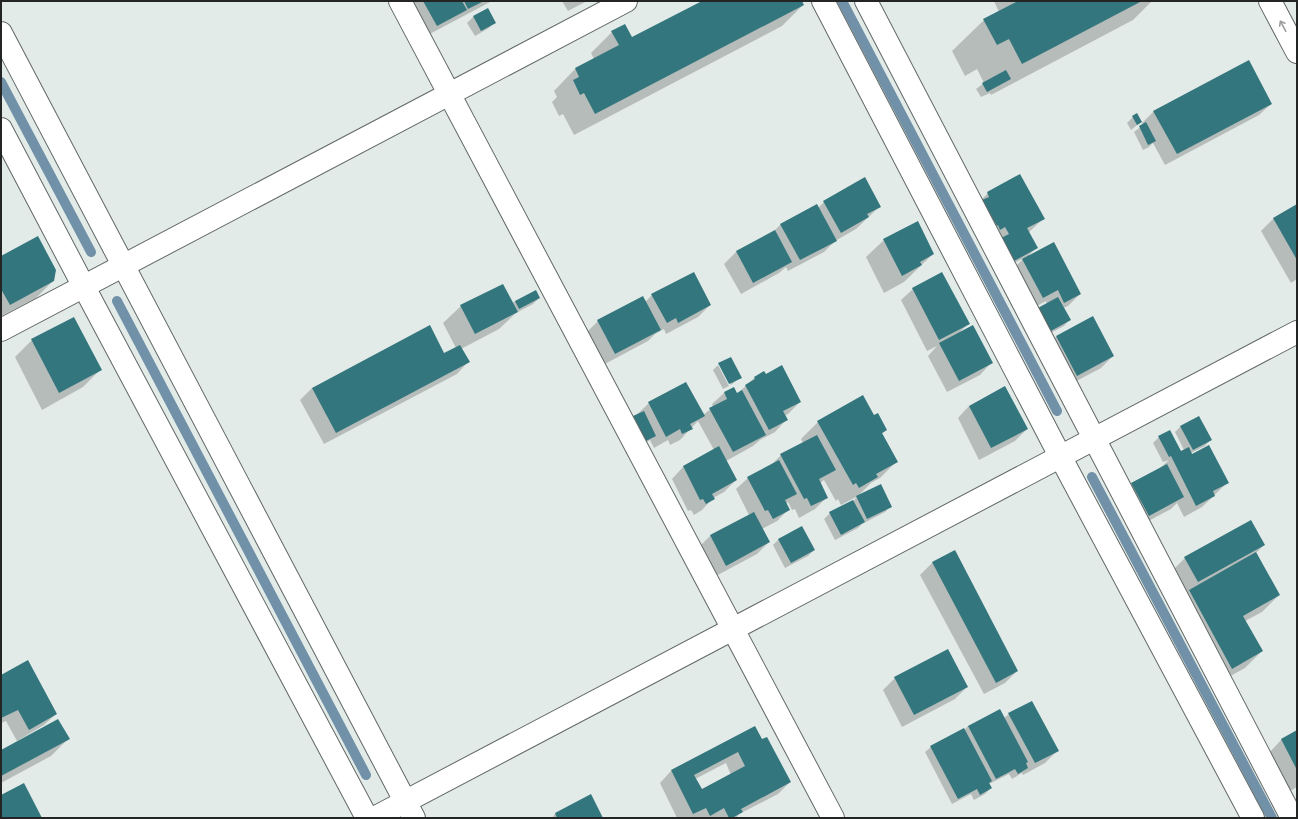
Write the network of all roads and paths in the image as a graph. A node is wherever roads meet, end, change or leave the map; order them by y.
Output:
1 (400, 1) edge
2 (626, 1) edge
3 (823, 1) edge
4 (866, 1) edge
5 (1270, 1) edge
6 (1, 33) edge
7 (1297, 52) edge
8 (449, 94) junction
9 (1, 129) edge
10 (123, 266) junction
11 (84, 287) junction
12 (1, 330) edge
13 (1297, 332) edge
14 (1093, 438) junction
15 (1060, 456) junction
16 (732, 629) junction
17 (410, 810) edge
18 (367, 818) edge
19 (374, 818) edge
20 (833, 818) edge
21 (1252, 818) edge
22 (1292, 818) edge

1 - 8 street
2 - 8 street
3 - 15 street
4 - 14 street
7 -> 5 street
6 - 10 street
8 - 10 street
8 - 16 street
9 - 11 street
10 - 11 street
10 - 17 street
11 - 12 street
11 - 18 street
13 - 14 street
14 - 15 street
14 - 22 street
15 - 16 street
15 - 21 street
16 - 17 street
16 - 20 street
17 - 19 street

